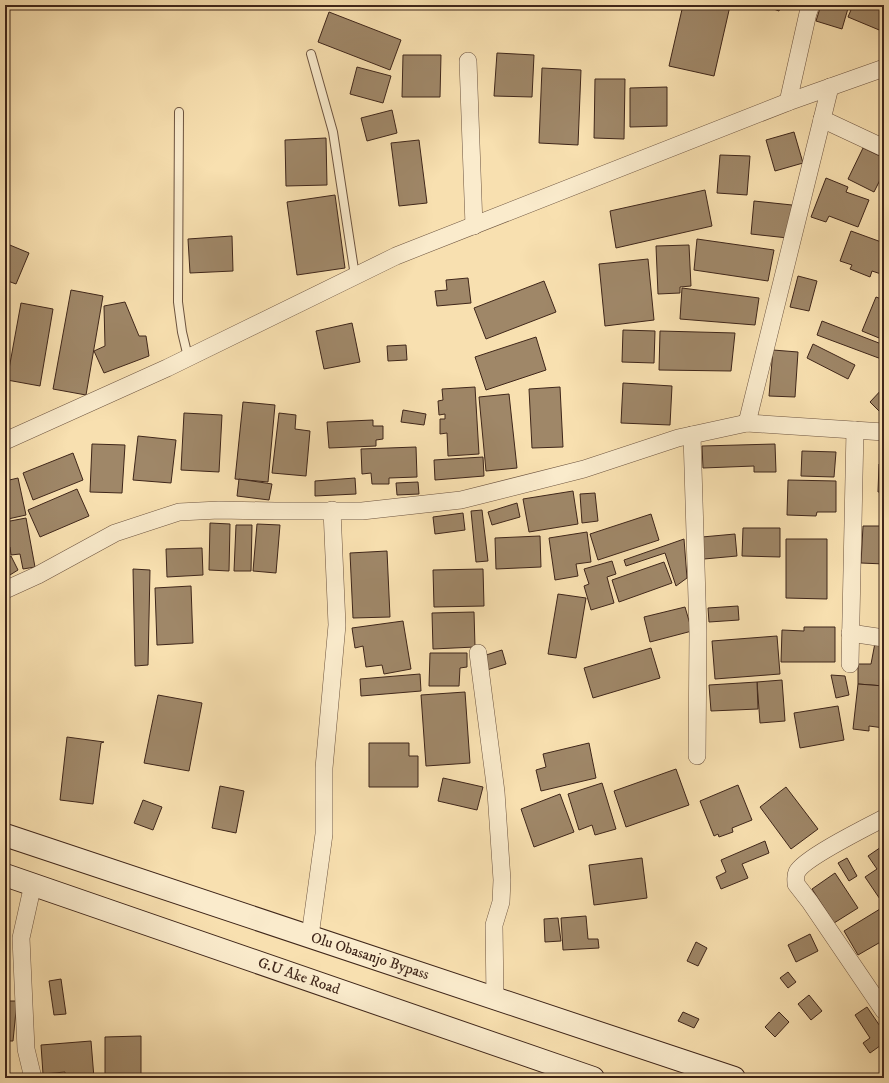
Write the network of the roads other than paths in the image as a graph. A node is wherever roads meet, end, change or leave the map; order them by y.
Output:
1 (811, 5) edge
2 (311, 54) dead end
3 (468, 61) dead end
4 (884, 68) edge
5 (830, 87) junction
6 (788, 102) junction
7 (179, 112) dead end
8 (822, 119) junction
9 (884, 148) edge
10 (474, 226) junction
11 (355, 276) junction
12 (188, 357) junction
13 (747, 423) junction
14 (855, 430) junction
15 (884, 432) edge
16 (692, 435) junction
17 (5, 441) edge
18 (332, 510) junction
19 (5, 590) edge
20 (850, 633) junction
21 (884, 638) edge
22 (478, 653) dead end
23 (850, 664) dead end
24 (698, 756) dead end
25 (884, 818) edge
26 (5, 835) edge
27 (5, 875) edge
28 (33, 884) junction
29 (310, 936) junction
30 (495, 998) junction
31 (884, 1012) edge
32 (33, 1078) edge
33 (593, 1078) edge
34 (734, 1078) edge

1 - 6 street
2 - 11 lane
3 - 10 street
4 - 5 street
5 - 6 street
5 - 8 street
6 - 10 street
7 - 12 lane
8 - 9 street
8 - 13 street
10 - 11 street
11 - 12 street
12 - 17 street
13 - 14 street
13 - 16 street
14 - 15 street
14 - 20 street
16 - 18 street
16 - 24 street
18 - 19 street
18 - 29 street
20 - 21 street
20 - 23 street
22 - 30 street
25 - 31 street
26 - 29 main road, Olu Obasanjo Bypass
27 - 28 main road, G.U Ake Road
28 - 32 street
28 - 33 main road, G.U Ake Road
29 - 30 main road, Olu Obasanjo Bypass
30 - 34 main road, Olu Obasanjo Bypass

